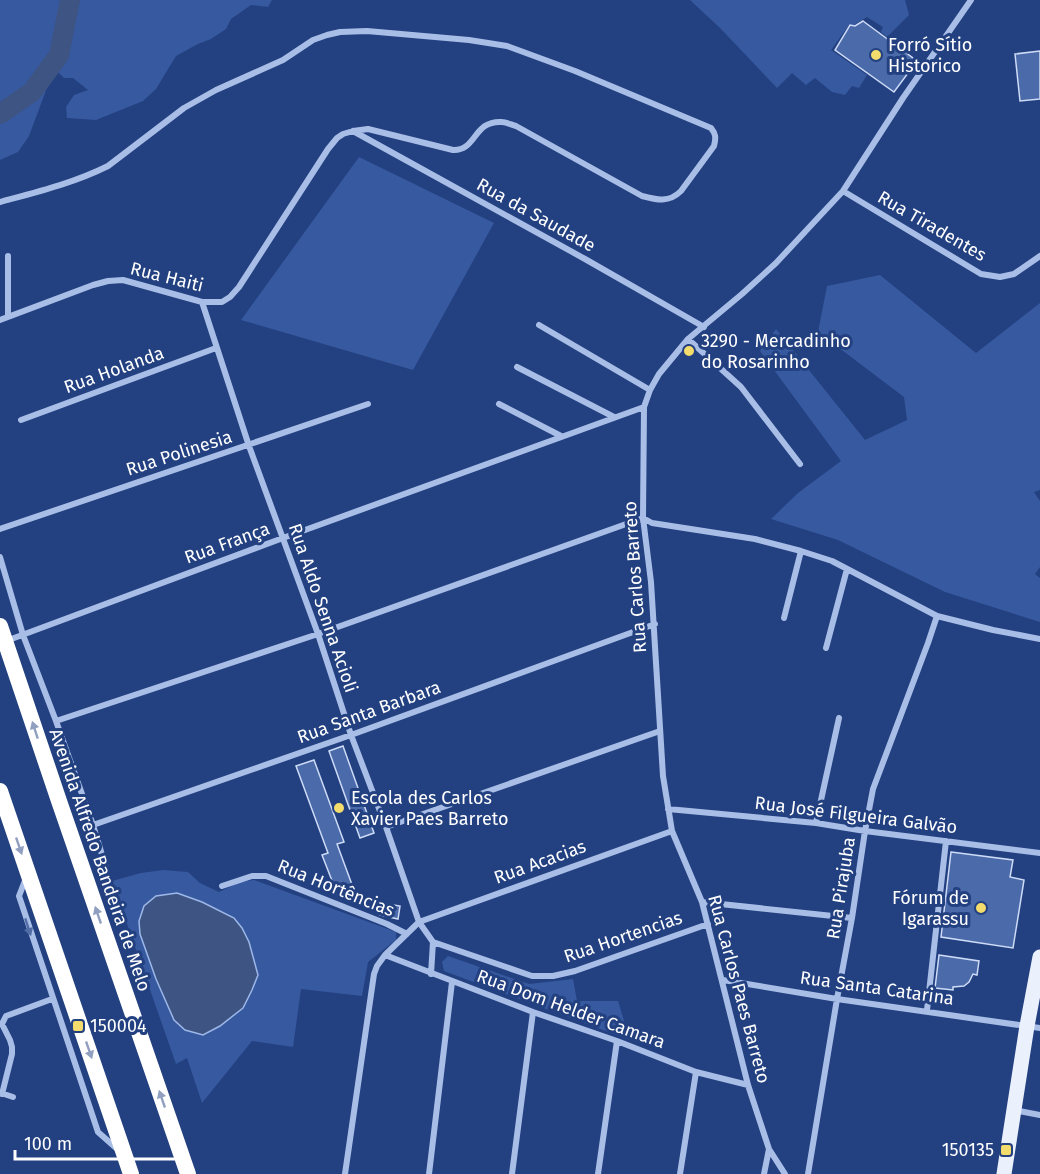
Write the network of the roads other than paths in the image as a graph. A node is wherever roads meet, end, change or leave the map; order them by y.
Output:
1 (971, 0) edge
2 (353, 131) junction
3 (843, 191) junction
4 (0, 202) edge
5 (8, 256) dead end
6 (1040, 256) edge
7 (202, 302) junction
8 (8, 317) junction
9 (0, 320) edge
10 (539, 325) dead end
11 (704, 327) junction
12 (688, 339) junction
13 (216, 348) junction
14 (517, 367) dead end
15 (650, 390) junction
16 (368, 404) dead end
17 (499, 404) dead end
18 (644, 407) junction
19 (614, 417) junction
20 (21, 420) dead end
21 (561, 436) junction
22 (249, 446) junction
23 (800, 465) dead end
24 (643, 518) junction
25 (0, 529) edge
26 (283, 538) junction
27 (801, 551) junction
28 (0, 557) edge
29 (847, 569) junction
30 (937, 616) junction
31 (784, 618) dead end
32 (655, 624) junction
33 (3, 634) edge
34 (318, 634) junction
35 (22, 635) junction
36 (1040, 639) edge
37 (826, 648) dead end
38 (839, 718) dead end
39 (56, 721) junction
40 (660, 731) junction
41 (351, 735) junction
42 (0, 791) edge
43 (668, 809) junction
44 (816, 823) junction
45 (93, 825) junction
46 (386, 827) junction
47 (672, 831) junction
48 (865, 831) junction
49 (946, 841) junction
50 (1040, 853) edge
51 (106, 868) dead end
52 (28, 872) junction
53 (222, 886) dead end
54 (702, 902) junction
55 (852, 918) junction
56 (419, 922) junction
57 (708, 924) junction
58 (407, 934) junction
59 (433, 942) junction
60 (385, 955) junction
61 (1040, 957) edge
62 (431, 974) junction
63 (723, 980) junction
64 (452, 982) junction
65 (52, 999) junction
66 (837, 999) junction
67 (927, 1010) junction
68 (533, 1012) junction
69 (1, 1024) edge
70 (1034, 1027) edge
71 (616, 1041) junction
72 (696, 1072) junction
73 (748, 1085) junction
74 (1, 1094) edge
75 (13, 1097) dead end
76 (1014, 1110) junction
77 (1040, 1115) edge
78 (769, 1149) junction
79 (125, 1155) junction
80 (132, 1174) edge
81 (188, 1174) edge
82 (345, 1174) edge
83 (429, 1174) edge
84 (512, 1174) edge
85 (598, 1174) edge
86 (680, 1174) edge
87 (764, 1174) edge
88 (785, 1174) edge
89 (808, 1174) edge
90 (1004, 1174) edge

1 - 3 street, Rua Carlos Barreto
2 - 4 street
2 - 7 street, Rua Haiti
2 - 11 street, Rua da Saudade
3 - 6 street, Rua Tiradentes
3 - 11 street, Rua Carlos Barreto
5 - 8 street
7 - 8 street, Rua Haiti
7 - 13 street, Rua Aldo Senna Acioli
8 - 9 street, Rua Haiti
10 - 15 street
11 - 12 street, Rua Carlos Barreto
12 - 15 street, Rua Carlos Barreto
12 - 23 street
13 - 20 street, Rua Holanda
13 - 22 street, Rua Aldo Senna Acioli
14 - 19 street
15 - 18 street, Rua Carlos Barreto
16 - 22 street, Rua Polinesia
17 - 21 street
18 - 19 street, Rua França
18 - 24 street, Rua Carlos Barreto
19 - 21 street, Rua França
21 - 26 street, Rua França
22 - 25 street, Rua Polinesia
22 - 26 street, Rua Aldo Senna Acioli
24 - 27 street
24 - 32 street, Rua Carlos Barreto
24 - 34 street
26 - 34 street, Rua Aldo Senna Acioli
26 - 35 street, Rua França
27 - 29 street
27 - 31 street
28 - 35 street
29 - 30 street
29 - 37 street
30 - 36 street
30 - 48 street, Rua Pirajuba
32 - 40 street, Rua Carlos Barreto
32 - 41 street, Rua Santa Barbara
33 - 35 street, Rua França
81 -> 33 highway, Avenida Alfredo Bandeira de Melo
34 - 39 street
34 - 41 street, Rua Aldo Senna Acioli
35 - 39 street
38 - 44 street
39 - 45 street
40 - 43 street, Rua Carlos Barreto
40 - 46 street
41 - 45 street, Rua Santa Barbara
41 - 46 street, Rua Aldo Senna Acioli
42 -> 52 highway
43 - 44 street, Rua José Filgueira Galvão
43 - 47 street, Rua Carlos Paes Barreto
44 - 48 street, Rua José Filgueira Galvão
45 - 51 street
46 - 56 street, Rua Aldo Senna Acioli
47 - 54 street, Rua Carlos Paes Barreto
47 - 56 street, Rua Acacias
48 - 49 street, Rua José Filgueira Galvão
48 - 55 street, Rua Pirajuba
49 - 50 street, Rua José Filgueira Galvão
49 - 67 street
52 -> 65 street
52 -> 79 highway
53 - 58 street, Rua Hortências
54 - 55 street
54 - 57 street, Rua Carlos Paes Barreto
55 - 66 street, Rua Pirajuba
56 - 58 street
56 - 59 street
57 - 59 street, Rua Hortencias
57 - 63 street, Rua Carlos Paes Barreto
58 - 60 street
59 - 62 street
60 - 62 street, Rua Dom Helder Camara
60 - 82 street
61 - 70 main road
62 - 64 street, Rua Dom Helder Camara
63 - 66 street, Rua Santa Catarina
63 - 73 street, Rua Carlos Paes Barreto
64 - 68 street, Rua Dom Helder Camara
64 - 83 street
65 - 69 street
65 - 79 street
66 - 67 street, Rua Santa Catarina
66 - 89 street, Rua Pirajuba
67 - 70 street, Rua Santa Catarina
68 - 71 street, Rua Dom Helder Camara
68 - 84 street
69 - 74 street
70 - 76 main road
71 - 72 street, Rua Dom Helder Camara
71 - 85 street
72 - 73 street, Rua Dom Helder Camara
72 - 86 street
73 - 78 street, Rua Carlos Paes Barreto
74 - 75 street
76 - 77 street
76 - 90 main road
78 - 87 street
78 - 88 street, Rua Carlos Paes Barreto
79 - 80 highway

